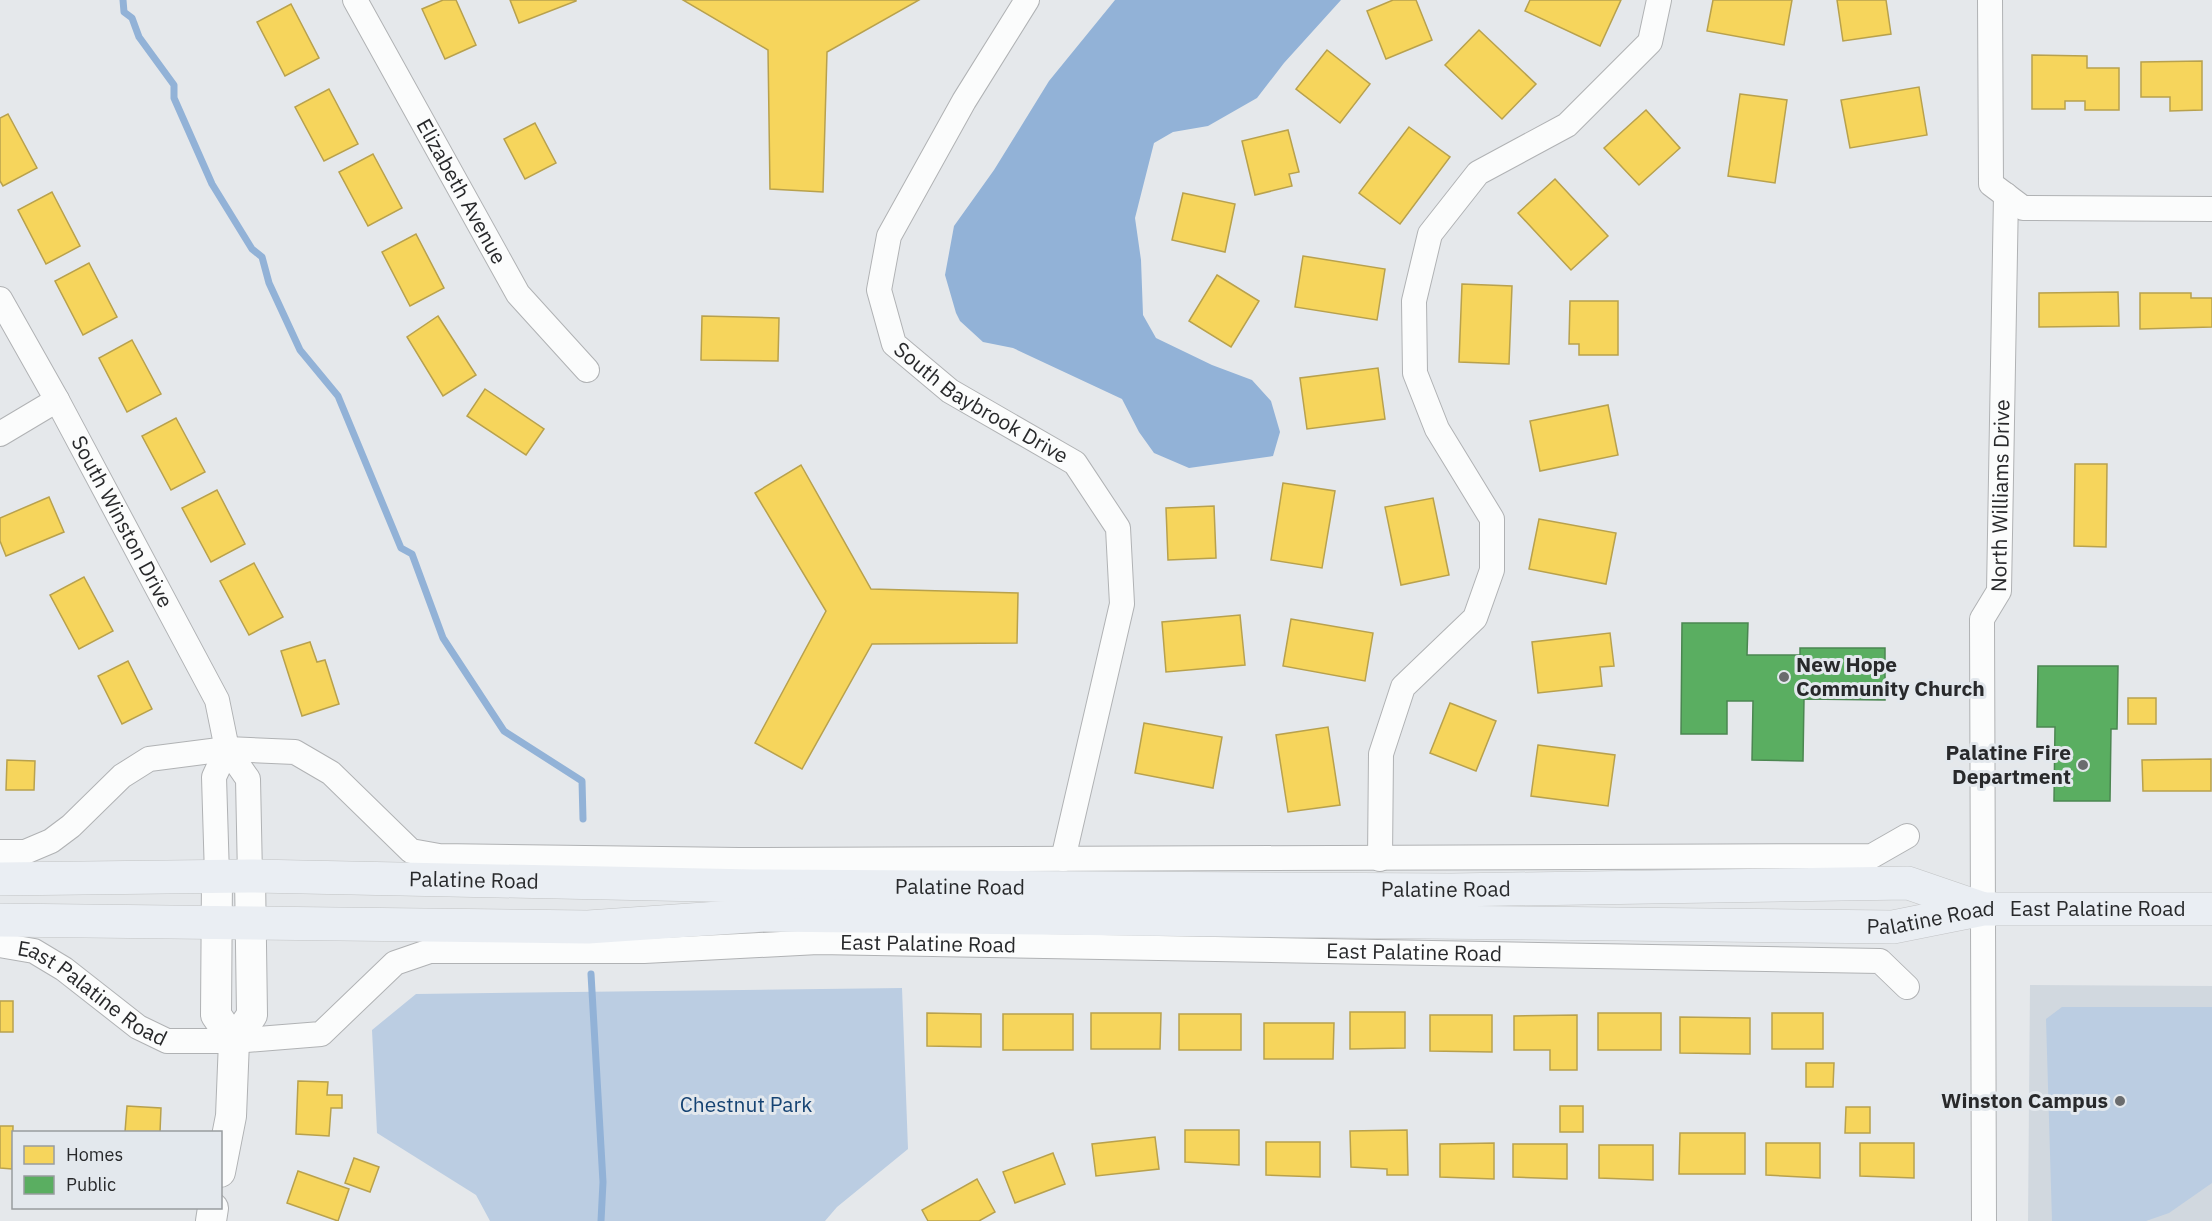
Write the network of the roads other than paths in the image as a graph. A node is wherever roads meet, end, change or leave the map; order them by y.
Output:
1 (355, 0) edge
2 (1027, 0) edge
3 (1659, 0) edge
4 (1990, 0) edge
5 (2014, 202) junction
6 (2212, 209) edge
7 (0, 299) edge
8 (586, 370) dead end
9 (57, 400) junction
10 (0, 434) edge
11 (227, 749) junction
12 (1907, 836) dead end
13 (0, 852) edge
14 (1063, 859) junction
15 (1380, 859) junction
16 (217, 876) junction
17 (250, 876) junction
18 (0, 879) edge
19 (1983, 909) junction
20 (2212, 909) edge
21 (0, 920) edge
22 (216, 923) junction
23 (252, 924) junction
24 (0, 945) edge
25 (1907, 987) dead end
26 (234, 1041) junction
27 (222, 1162) edge
28 (1984, 1221) edge

1 - 8 street, Elizabeth Avenue
2 - 14 street, South Baybrook Drive
3 - 15 street
4 - 5 street
5 - 6 street
5 - 19 street, North Williams Drive
7 - 9 street, South Winston Drive
9 - 10 street
9 - 11 street, South Winston Drive
11 - 13 street
11 - 14 street, Palatine Road
11 - 16 street
11 - 17 street, South Winston Drive
12 - 15 street, Palatine Road
14 - 15 street, Palatine Road
16 - 17 main road, Palatine Road
16 - 18 main road, Palatine Road
16 - 22 street
17 - 19 main road, Palatine Road
17 - 23 street
19 - 20 main road, East Palatine Road
19 - 23 main road, Palatine Road
19 - 28 street, North Williams Drive
21 - 22 main road, Palatine Road
22 - 23 main road, Palatine Road
22 - 26 street
23 - 26 street
24 - 26 street, East Palatine Road
25 - 26 street, East Palatine Road
26 - 27 street

